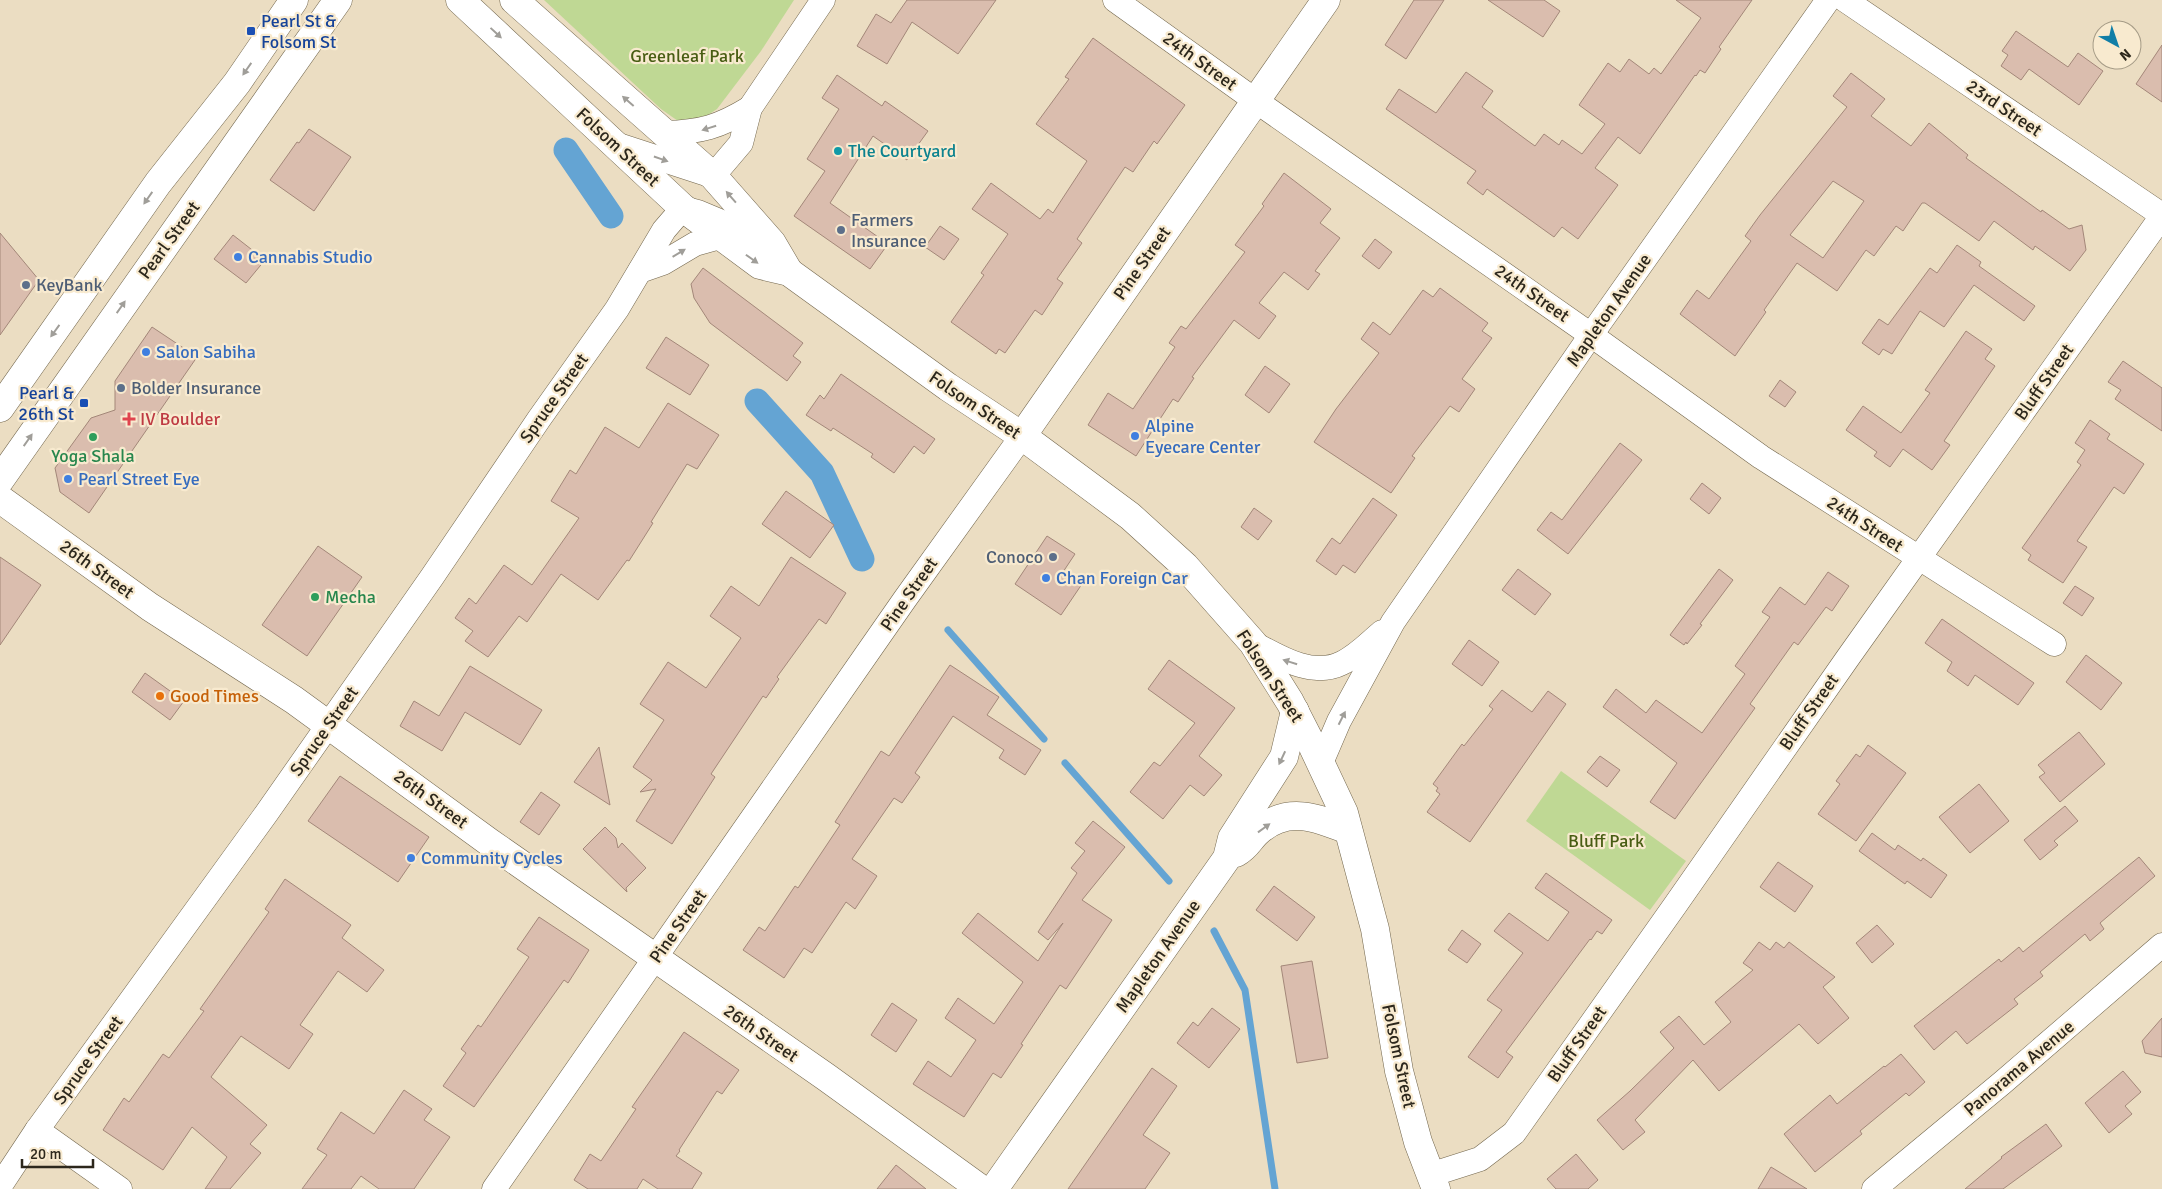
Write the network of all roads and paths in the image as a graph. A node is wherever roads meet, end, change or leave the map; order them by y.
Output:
1 (294, 0) edge
2 (338, 0) edge
3 (460, 0) edge
4 (514, 0) edge
5 (823, 0) edge
6 (1115, 0) edge
7 (1326, 0) edge
8 (1828, 0) edge
9 (1845, 0) edge
10 (1256, 101) junction
11 (750, 108) junction
12 (207, 120) junction
13 (665, 133) junction
14 (615, 144) junction
15 (721, 166) junction
16 (683, 208) junction
17 (2162, 215) edge
18 (720, 237) junction
19 (772, 243) junction
20 (146, 271) junction
21 (640, 271) junction
22 (789, 272) junction
23 (1591, 335) junction
24 (0, 408) edge
25 (1022, 436) junction
26 (0, 480) edge
27 (0, 499) edge
28 (1919, 559) junction
29 (1393, 622) junction
30 (1253, 643) junction
31 (2054, 644) dead end
32 (1295, 711) junction
33 (327, 724) junction
34 (1321, 762) junction
35 (1348, 830) junction
36 (1227, 858) junction
37 (2162, 945) edge
38 (655, 959) junction
39 (37, 1130) junction
40 (1433, 1182) edge
41 (0, 1186) edge
42 (120, 1189) edge
43 (494, 1189) edge
44 (981, 1189) edge
45 (994, 1189) edge
46 (1874, 1189) edge

1 -> 12 main road
2 - 20 main road, Pearl Street
3 -> 14 main road, Folsom Street
13 -> 4 main road, Folsom Street
5 - 11 street
6 - 10 street, 24th Street
7 - 10 main road, Pine Street
8 - 23 street, Mapleton Avenue
9 - 17 street, 23rd Street
10 - 23 street, 24th Street
10 - 25 main road, Pine Street
11 -> 13 street
11 - 15 street
12 - 20 main road
12 -> 24 main road
13 - 15 main road, Folsom Street
14 -> 15 street
14 - 16 main road, Folsom Street
19 -> 15 main road, Folsom Street
16 - 18 main road, Folsom Street
16 - 19 street
16 - 21 street, Spruce Street
17 - 28 street, Bluff Street
21 -> 18 street
18 -> 22 main road, Folsom Street
19 - 22 main road, Folsom Street
26 -> 20 main road, Pearl Street
21 - 33 street, Spruce Street
22 - 25 main road, Folsom Street
23 - 28 street, 24th Street
23 - 29 street, Mapleton Avenue
25 - 30 main road, Folsom Street
25 - 38 street, Pine Street
27 - 33 main road, 26th Street
28 - 31 street, 24th Street
28 - 40 street, Bluff Street
29 -> 30 street, Mapleton Avenue
34 -> 29 street, Mapleton Avenue
30 - 32 main road, Folsom Street
32 - 34 main road, Folsom Street
32 -> 36 main road, Mapleton Avenue
33 - 38 main road, 26th Street
33 - 39 street, Spruce Street
34 - 35 main road, Folsom Street
36 -> 35 main road
35 - 40 main road, Folsom Street
36 - 45 main road, Mapleton Avenue
37 - 46 street, Panorama Avenue
38 - 43 street, Pine Street
38 - 44 main road, 26th Street
39 - 41 street, Spruce Street
39 - 42 street

